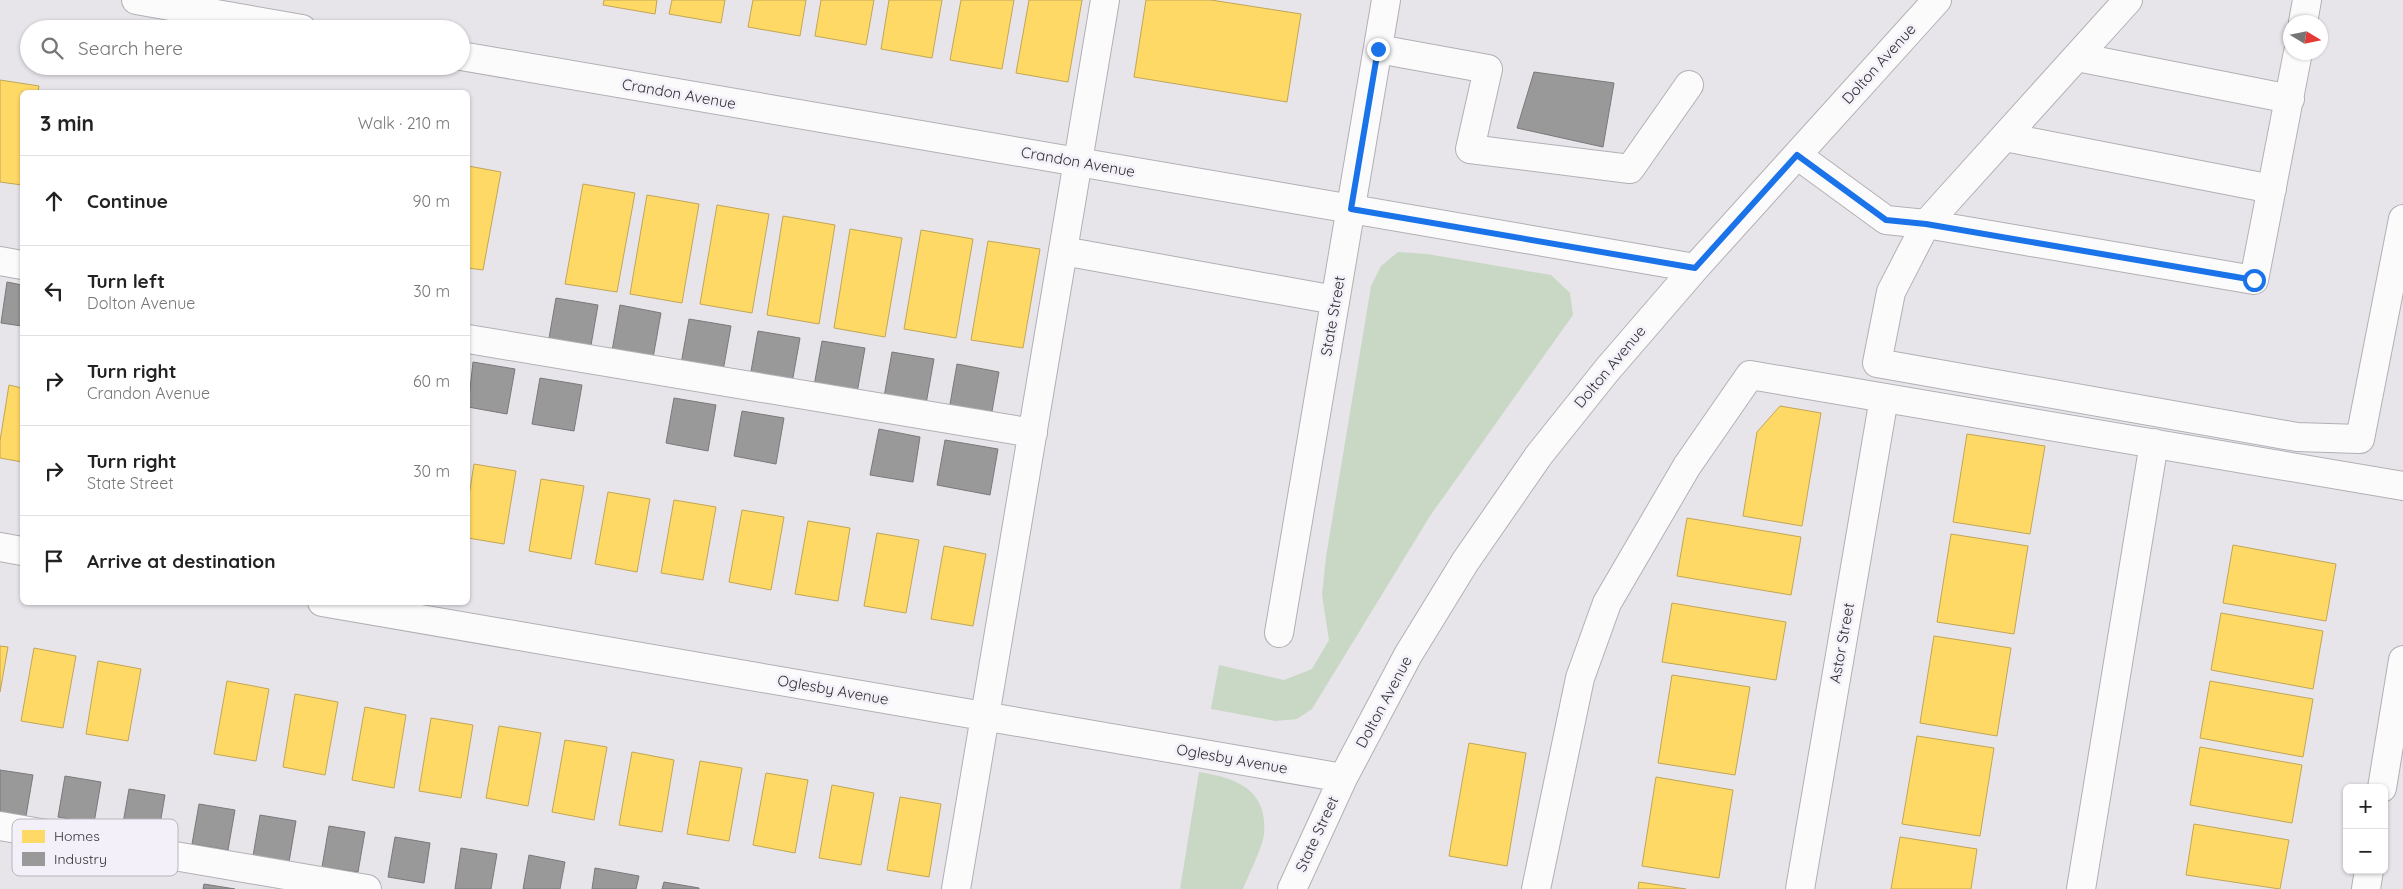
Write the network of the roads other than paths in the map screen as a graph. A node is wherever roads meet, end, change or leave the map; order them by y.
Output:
1 (136, 0) edge
2 (1105, 0) edge
3 (1386, 0) edge
4 (1937, 0) edge
5 (2128, 0) edge
6 (2307, 0) edge
7 (2304, 15) edge
8 (250, 20) edge
9 (1378, 49) junction
10 (2077, 57) junction
11 (470, 58) edge
12 (2297, 60) edge
13 (1689, 85) dead end
14 (2290, 99) junction
15 (2005, 137) junction
16 (1797, 155) junction
17 (1078, 162) junction
18 (2272, 189) junction
19 (1351, 209) junction
20 (2403, 219) edge
21 (1926, 224) junction
22 (1063, 251) junction
23 (0, 261) edge
24 (20, 265) edge
25 (1695, 268) junction
26 (1336, 300) junction
27 (470, 339) edge
28 (1884, 398) junction
29 (1033, 434) junction
30 (2154, 443) junction
31 (2403, 486) edge
32 (0, 547) edge
33 (20, 551) edge
34 (339, 605) edge
35 (1279, 633) dead end
36 (2403, 660) edge
37 (984, 717) junction
38 (1343, 778) junction
39 (2383, 784) edge
40 (178, 857) edge
41 (2368, 874) edge
42 (367, 889) edge
43 (956, 889) edge
44 (1292, 889) edge
45 (1536, 889) edge
46 (1800, 889) edge
47 (2081, 889) edge
48 (2366, 889) edge

1 - 8 street
2 - 17 street
3 - 9 street, State Street
4 - 16 street, Dolton Avenue
5 - 10 street
6 - 7 street
9 - 13 street
9 - 19 street, State Street
10 - 14 street
10 - 15 street
11 - 17 street, Crandon Avenue
12 - 14 street
14 - 18 street
15 - 18 street
15 - 21 street
16 - 21 street
16 - 25 street, Dolton Avenue
17 - 19 street, Crandon Avenue
17 - 22 street
18 - 21 street
19 - 25 street, Crandon Avenue
19 - 26 street, State Street
20 - 21 street
22 - 26 street
22 - 29 street
23 - 24 street
25 - 38 street, Dolton Avenue
26 - 35 street, State Street
27 - 29 street
28 - 30 street
28 - 45 street
28 - 46 street, Astor Street
29 - 37 street
30 - 31 street
30 - 47 street
32 - 33 street
34 - 37 street, Oglesby Avenue
36 - 39 street
37 - 38 street, Oglesby Avenue
37 - 43 street
38 - 44 street, State Street
40 - 42 street
41 - 48 street

